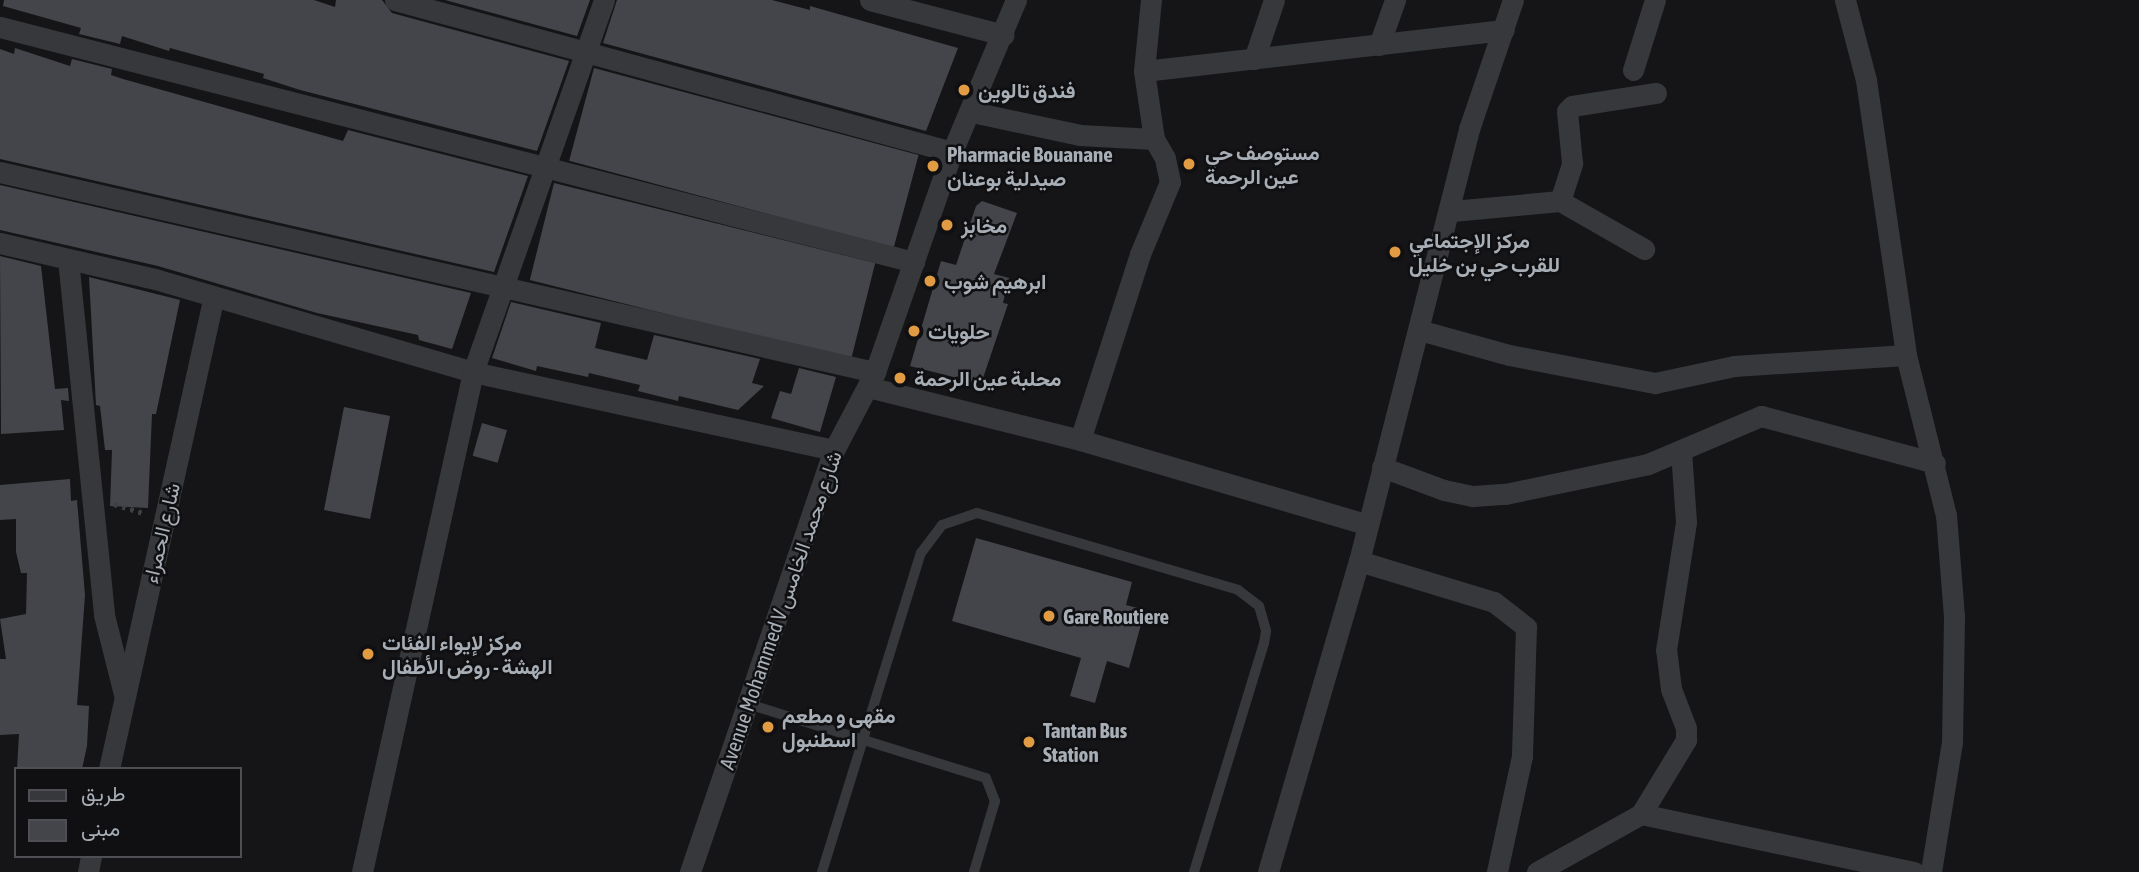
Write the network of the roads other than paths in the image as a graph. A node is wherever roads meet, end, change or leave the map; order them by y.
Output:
1 (395, 0) edge
2 (604, 0) edge
3 (870, 0) edge
4 (1016, 0) edge
5 (1151, 0) edge
6 (1274, 0) edge
7 (1395, 0) edge
8 (1513, 0) edge
9 (1655, 0) edge
10 (1845, 0) edge
11 (0, 27) edge
12 (1504, 30) junction
13 (1003, 35) junction
14 (1379, 45) junction
15 (586, 52) junction
16 (1254, 59) junction
17 (1633, 70) dead end
18 (1144, 72) junction
19 (1656, 93) dead end
20 (972, 112) junction
21 (1154, 139) junction
22 (952, 152) junction
23 (544, 170) junction
24 (0, 172) edge
25 (1560, 201) junction
26 (1452, 211) junction
27 (0, 243) edge
28 (1644, 248) dead end
29 (68, 259) junction
30 (914, 262) junction
31 (499, 289) junction
32 (213, 298) junction
33 (1419, 330) junction
34 (1906, 355) junction
35 (473, 372) junction
36 (871, 379) junction
37 (1080, 440) junction
38 (834, 450) junction
39 (1681, 450) junction
40 (1935, 463) junction
41 (1382, 467) junction
42 (1365, 523) junction
43 (1359, 561) junction
44 (124, 696) junction
45 (748, 704) junction
46 (863, 739) junction
47 (109, 767) edge
48 (1641, 814) junction
49 (362, 872) edge
50 (690, 872) edge
51 (822, 872) edge
52 (974, 872) edge
53 (1194, 872) edge
54 (1268, 872) edge
55 (1497, 872) edge
56 (1537, 872) edge
57 (1914, 872) edge
58 (1931, 872) edge

1 - 15 street
2 - 15 street
3 - 13 street
4 - 13 street, Avenue Mohammed V شارع محمد الخامس
5 - 18 street
6 - 16 street
7 - 14 street
8 - 12 street
9 - 17 street
10 - 34 street
11 - 23 street
12 - 14 street
12 - 26 street
13 - 20 street, Avenue Mohammed V شارع محمد الخامس
14 - 16 street
15 - 22 street
15 - 23 street
16 - 18 street
18 - 21 street
19 - 25 street
20 - 21 street
20 - 22 street, Avenue Mohammed V شارع محمد الخامس
21 - 37 street
22 - 30 street, Avenue Mohammed V شارع محمد الخامس
23 - 30 street
23 - 31 street
24 - 31 street
25 - 26 street
25 - 28 street
26 - 33 street
27 - 29 street
29 - 32 street
29 - 44 street
30 - 36 street, Avenue Mohammed V شارع محمد الخامس
31 - 35 street
31 - 36 street
32 - 35 street
32 - 44 street, شارع الحمراء
33 - 34 street
33 - 41 street
34 - 40 street
35 - 38 street
35 - 49 street
36 - 37 street
36 - 38 street, Avenue Mohammed V شارع محمد الخامس
37 - 42 street
38 - 45 street, Avenue Mohammed V شارع محمد الخامس
39 - 40 street
39 - 41 street
39 - 48 street
40 - 58 street
41 - 42 street
42 - 43 street
43 - 54 street
43 - 55 street
44 - 47 street, شارع الحمراء
45 - 46 lane
45 - 50 street, Avenue Mohammed V شارع محمد الخامس
46 - 51 lane
46 - 52 lane
46 - 53 lane
48 - 56 street
48 - 57 street

